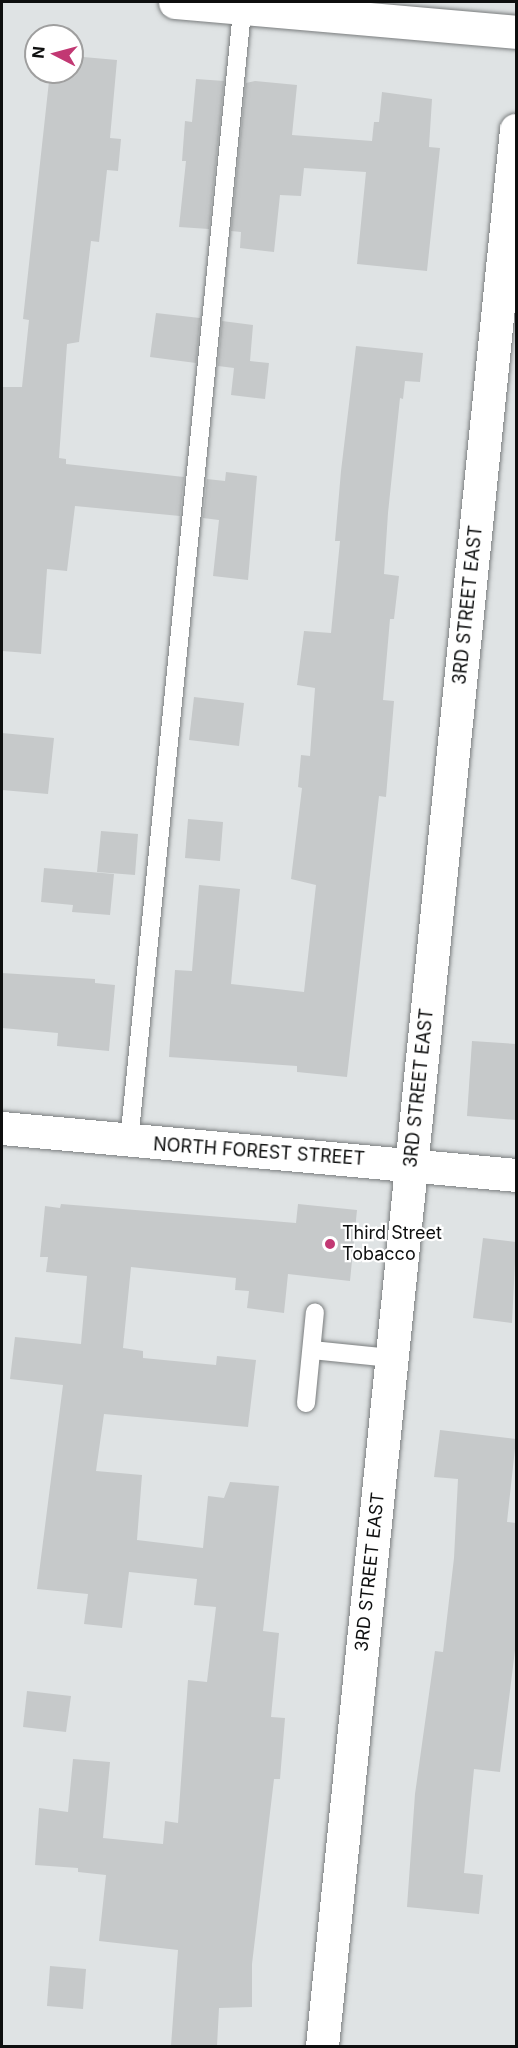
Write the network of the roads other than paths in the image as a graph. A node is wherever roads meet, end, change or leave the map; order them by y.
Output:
1 (176, 2) edge
2 (243, 5) edge
3 (516, 32) edge
4 (516, 130) edge
5 (2, 1128) edge
6 (129, 1142) junction
7 (412, 1163) junction
8 (516, 1175) edge
9 (315, 1312) dead end
10 (312, 1350) junction
11 (391, 1358) junction
12 (306, 1403) dead end
13 (322, 2046) edge

1 - 2 street
2 - 3 street
2 - 6 lane
4 - 7 street, 3RD STREET EAST
5 - 6 street, NORTH FOREST STREET
6 - 7 street, NORTH FOREST STREET
7 - 8 street, NORTH FOREST STREET
7 - 11 street, 3RD STREET EAST
9 - 10 lane
10 - 11 lane
10 - 12 lane
11 - 13 street, 3RD STREET EAST

